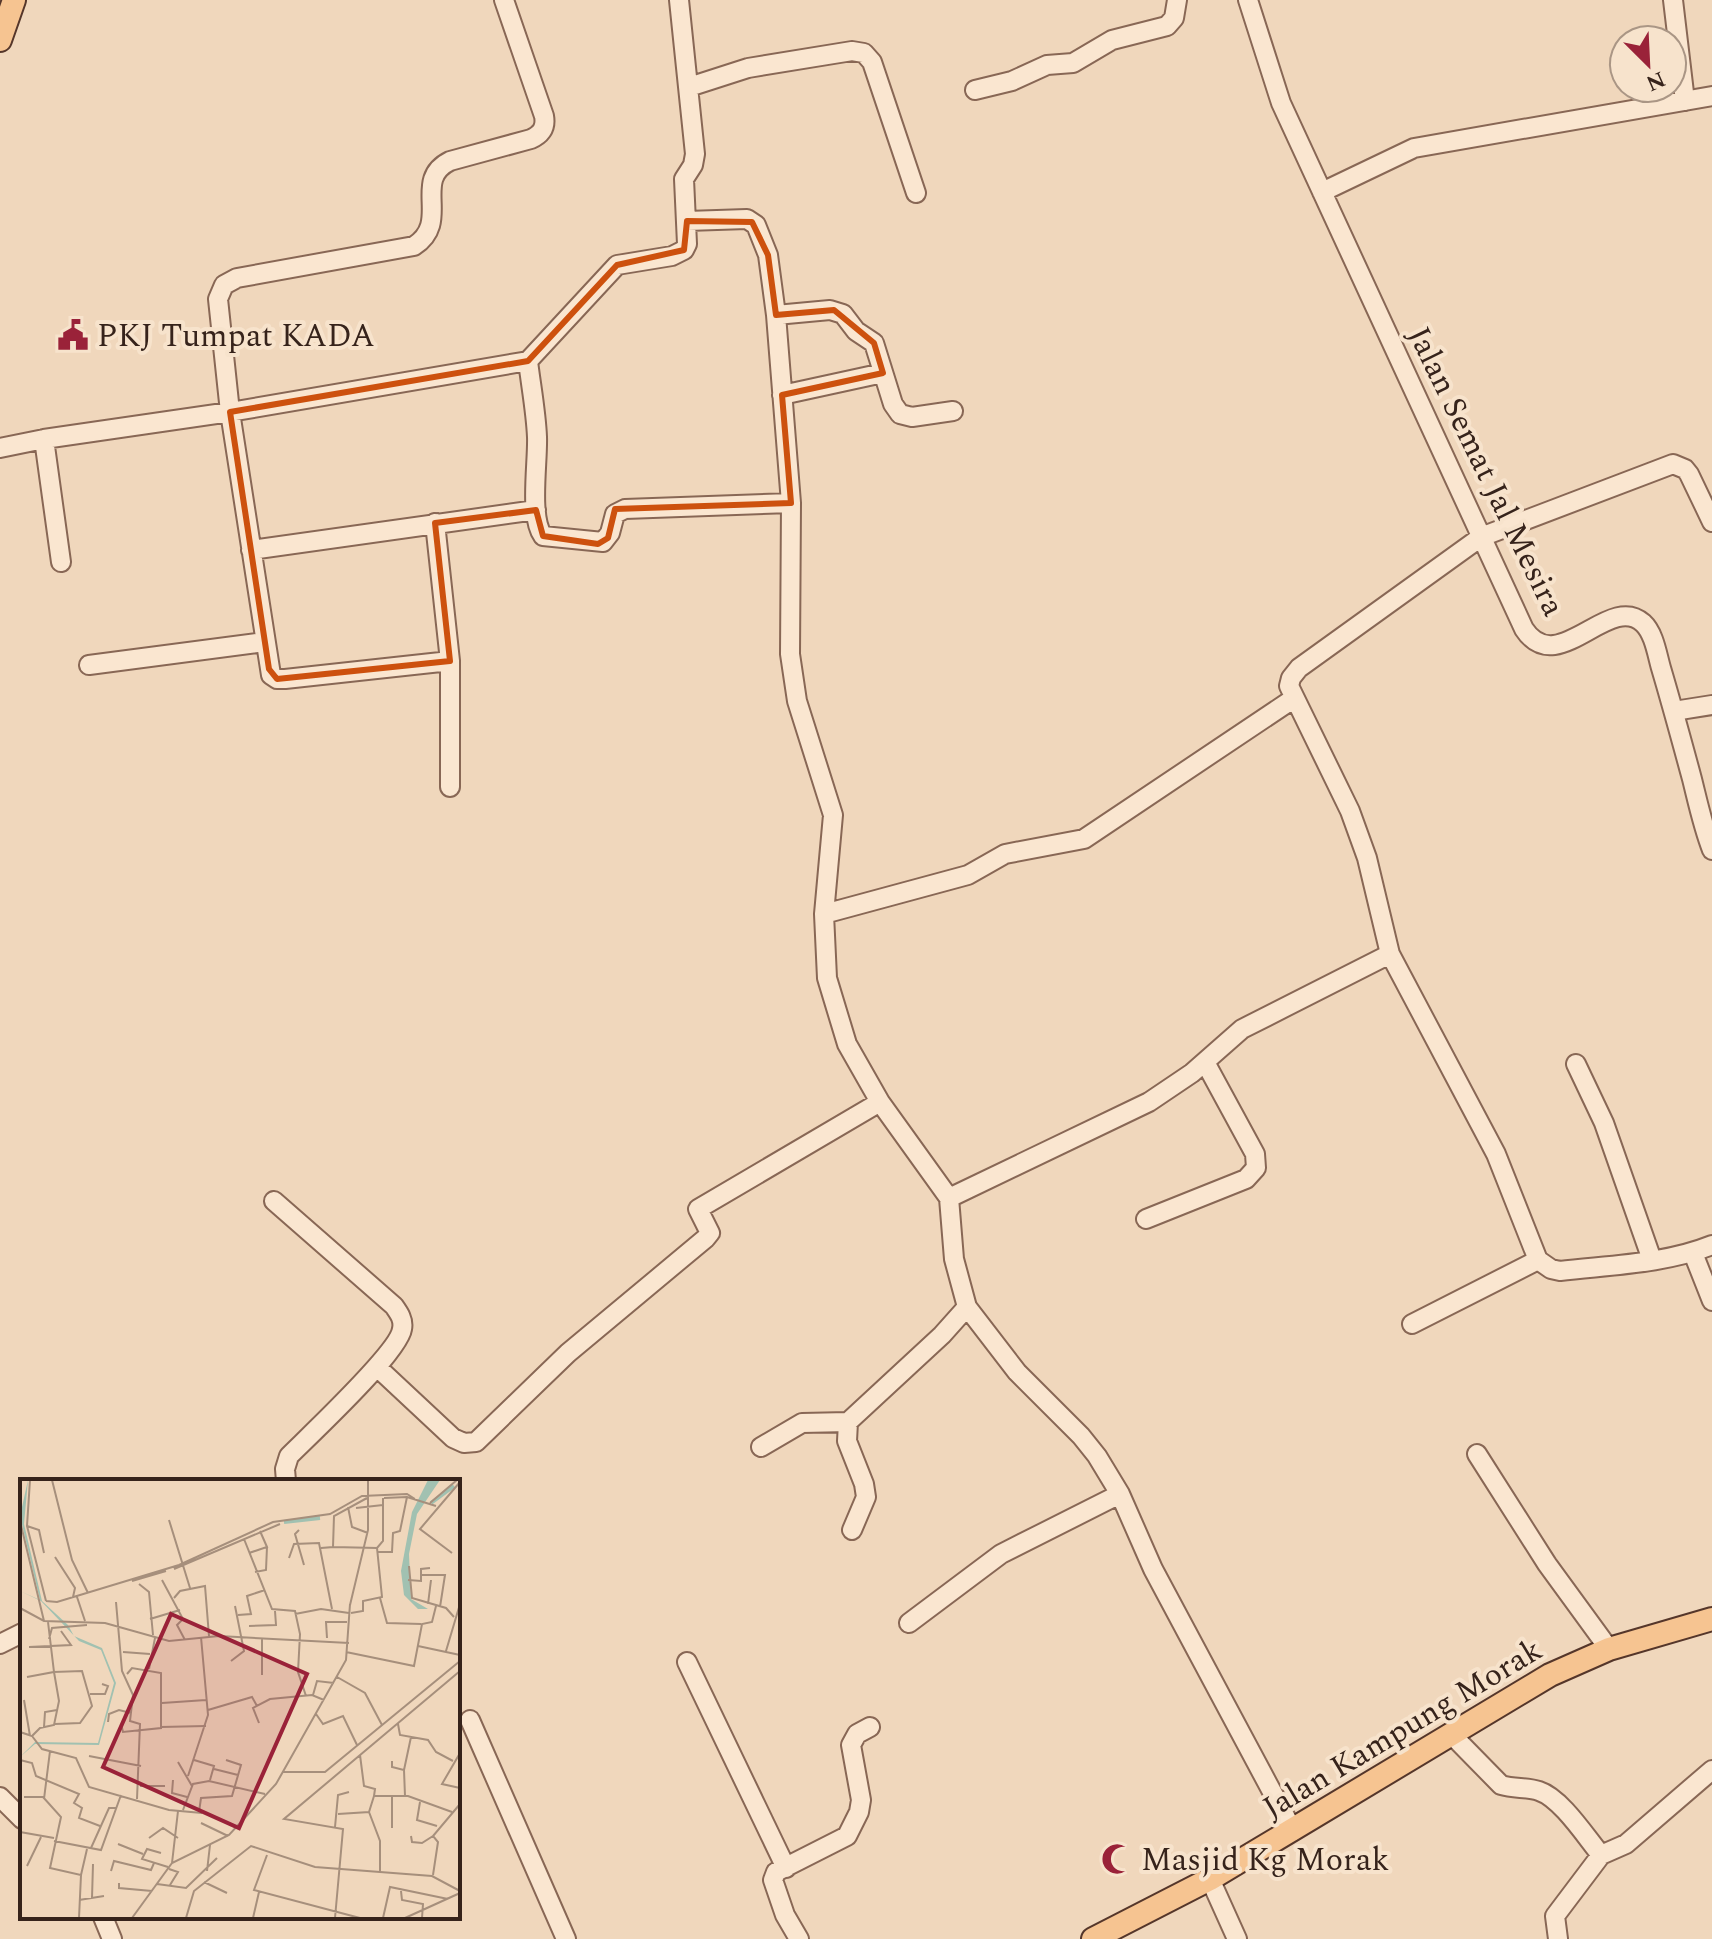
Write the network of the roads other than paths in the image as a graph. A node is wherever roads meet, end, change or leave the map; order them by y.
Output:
1 (14, 0) edge
2 (504, 0) edge
3 (679, 0) edge
4 (1177, 0) edge
5 (1248, 0) edge
6 (1673, 0) edge
7 (1676, 24) edge
8 (0, 40) edge
9 (689, 87) junction
10 (975, 90) dead end
11 (1712, 96) edge
12 (1688, 100) edge
13 (1668, 104) edge
14 (1322, 192) junction
15 (916, 193) dead end
16 (687, 221) junction
17 (776, 315) junction
18 (528, 361) junction
19 (883, 373) junction
20 (782, 395) junction
21 (953, 411) dead end
22 (230, 412) junction
23 (44, 439) junction
24 (0, 448) edge
25 (791, 503) junction
26 (536, 510) junction
27 (1712, 522) edge
28 (435, 523) junction
29 (1481, 537) junction
30 (251, 550) junction
31 (61, 562) dead end
32 (265, 642) junction
33 (450, 661) junction
34 (89, 665) dead end
35 (1293, 699) junction
36 (1712, 705) edge
37 (1674, 711) junction
38 (450, 787) dead end
39 (1712, 850) edge
40 (824, 914) junction
41 (1390, 954) junction
42 (1205, 1062) junction
43 (1576, 1064) dead end
44 (880, 1102) junction
45 (949, 1198) junction
46 (274, 1201) dead end
47 (1146, 1219) dead end
48 (1712, 1245) edge
49 (1693, 1253) junction
50 (1538, 1260) junction
51 (1652, 1260) junction
52 (1712, 1301) edge
53 (967, 1307) junction
54 (1412, 1324) dead end
55 (377, 1367) junction
56 (848, 1422) junction
57 (761, 1447) dead end
58 (1477, 1454) dead end
59 (286, 1479) edge
60 (1120, 1494) junction
61 (852, 1530) dead end
62 (1712, 1619) edge
63 (909, 1623) dead end
64 (20, 1634) edge
65 (0, 1644) edge
66 (1609, 1649) junction
67 (687, 1662) dead end
68 (470, 1720) dead end
69 (870, 1727) dead end
70 (1450, 1733) junction
71 (1712, 1770) edge
72 (0, 1797) edge
73 (20, 1817) edge
74 (1293, 1831) junction
75 (1601, 1855) junction
76 (786, 1868) junction
77 (1210, 1879) junction
78 (104, 1919) edge
79 (1100, 1938) edge
80 (112, 1939) edge
81 (566, 1939) edge
82 (799, 1939) edge
83 (1237, 1939) edge
84 (1558, 1939) edge

1 - 8 main road
2 - 22 street
3 - 9 street
4 - 10 street
5 - 14 street, Jalan Semat Jal Mesira
6 - 7 street
9 - 15 street
9 - 16 street
11 - 12 street
13 - 14 street
14 - 29 street, Jalan Semat Jal Mesira
16 - 17 street
16 - 18 street
17 - 19 street
17 - 20 street
18 - 22 street
18 - 26 street
19 - 20 street
19 - 21 street
20 - 25 street
22 - 23 street
22 - 30 street
23 - 24 street
23 - 31 street
25 - 26 street
25 - 40 street
26 - 28 street
27 - 29 street
28 - 30 street
28 - 33 street
29 - 35 street
29 - 37 street, Jalan Semat Jal Mesira
30 - 32 street
32 - 33 street
32 - 34 street
33 - 38 street
35 - 40 street
35 - 41 street
36 - 37 street
37 - 39 street, Jalan Semat Jal Mesira
40 - 44 street
41 - 42 street
41 - 50 street
42 - 45 street
42 - 47 street
43 - 51 street
44 - 45 street
44 - 55 street
45 - 53 street
46 - 55 street
48 - 49 street
49 - 51 street
49 - 52 street
50 - 51 street
50 - 54 street
53 - 56 street
53 - 60 street
55 - 59 street
56 - 57 street
56 - 61 street
58 - 66 street
60 - 63 street
60 - 74 street
62 - 66 main road, Jalan Kampung Morak
64 - 65 street
66 - 70 main road, Jalan Kampung Morak
67 - 76 street
68 - 81 street
69 - 76 street
70 - 74 main road, Jalan Kampung Morak
70 - 75 street
71 - 75 street
72 - 73 street
74 - 77 main road, Jalan Kampung Morak
75 - 84 street
76 - 82 street
77 - 79 main road, Jalan Kampung Morak
77 - 83 street
78 - 80 street

